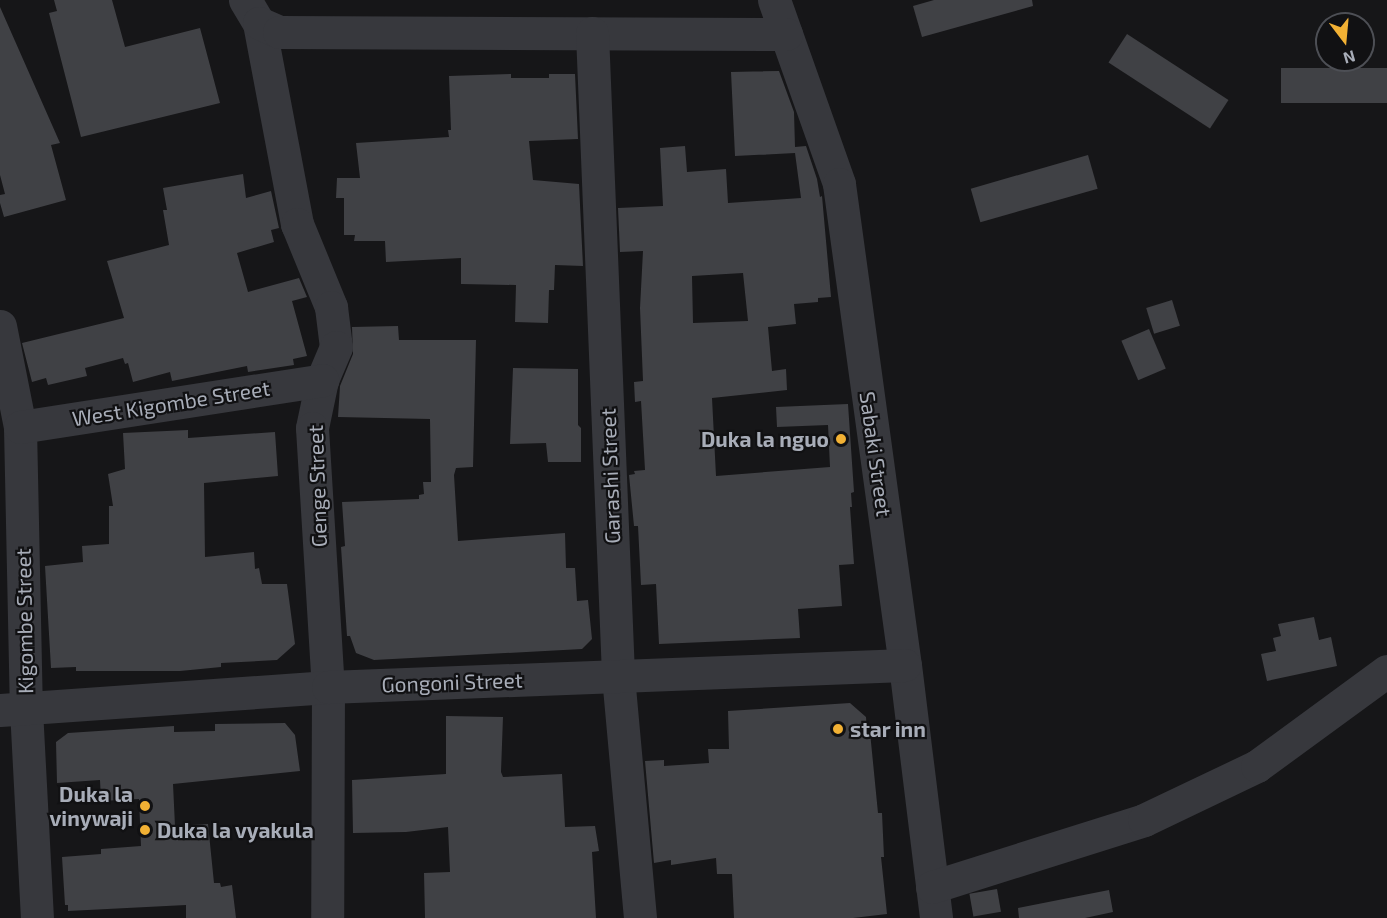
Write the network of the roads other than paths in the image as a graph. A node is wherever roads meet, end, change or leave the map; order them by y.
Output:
1 (774, 0) edge
2 (252, 11) edge
3 (592, 33) junction
4 (786, 34) junction
5 (0, 326) edge
6 (322, 380) junction
7 (20, 427) junction
8 (905, 665) junction
9 (1387, 671) edge
10 (618, 676) junction
11 (327, 687) junction
12 (13, 709) edge
13 (934, 903) edge
14 (36, 918) edge
15 (327, 918) edge
16 (640, 918) edge

1 - 4 street, Sabaki Street
2 - 3 street
2 - 6 street, Genge Street
3 - 4 street
3 - 10 street, Garashi Street
4 - 8 street, Sabaki Street
5 - 7 street, Kigombe Street
6 - 7 street, West Kigombe Street
6 - 11 street, Genge Street
7 - 12 street, Kigombe Street
8 - 10 street, Gongoni Street
8 - 13 street, Sabaki Street
9 - 13 street
10 - 11 street, Gongoni Street
10 - 16 street, Garashi Street
11 - 12 street, Gongoni Street
11 - 15 street, Genge Street
12 - 14 street, Kigombe Street

